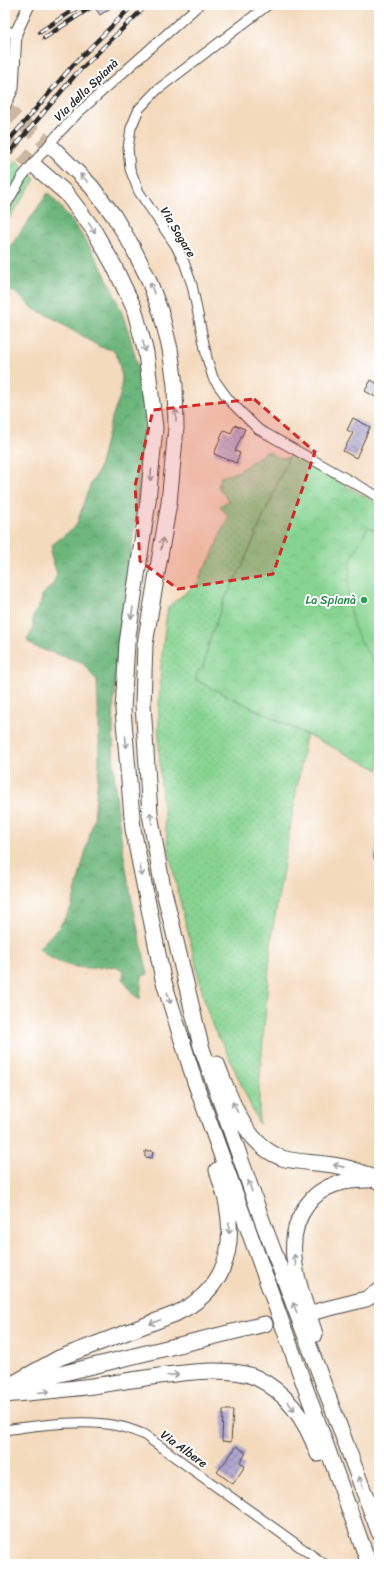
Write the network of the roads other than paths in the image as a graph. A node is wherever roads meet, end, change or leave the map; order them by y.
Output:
1 (29, 5) edge
2 (198, 5) edge
3 (268, 5) edge
4 (10, 32) edge
5 (5, 105) edge
6 (53, 148) tunnel mouth
7 (37, 168) tunnel mouth
8 (5, 207) edge
9 (379, 497) edge
10 (162, 883) junction
11 (195, 1082) junction
12 (377, 1181) edge
13 (379, 1291) edge
14 (318, 1311) dead end
15 (265, 1324) dead end
16 (5, 1388) edge
17 (5, 1392) edge
18 (5, 1395) edge
19 (5, 1430) edge
20 (352, 1459) junction
21 (356, 1529) junction
22 (379, 1532) edge
23 (324, 1564) edge
24 (369, 1564) edge

1 - 4 street
2 - 8 street, Via della Spianà
3 - 9 street, Via Sogare
4 - 5 street
10 -> 6 highway
7 -> 11 highway
12 -> 10 highway
20 -> 10 highway
11 -> 16 highway
11 - 21 highway
20 -> 12 highway
13 - 14 highway
15 - 17 highway
18 -> 21 highway
19 - 23 street, Via Albere
22 -> 20 highway
21 - 24 highway

